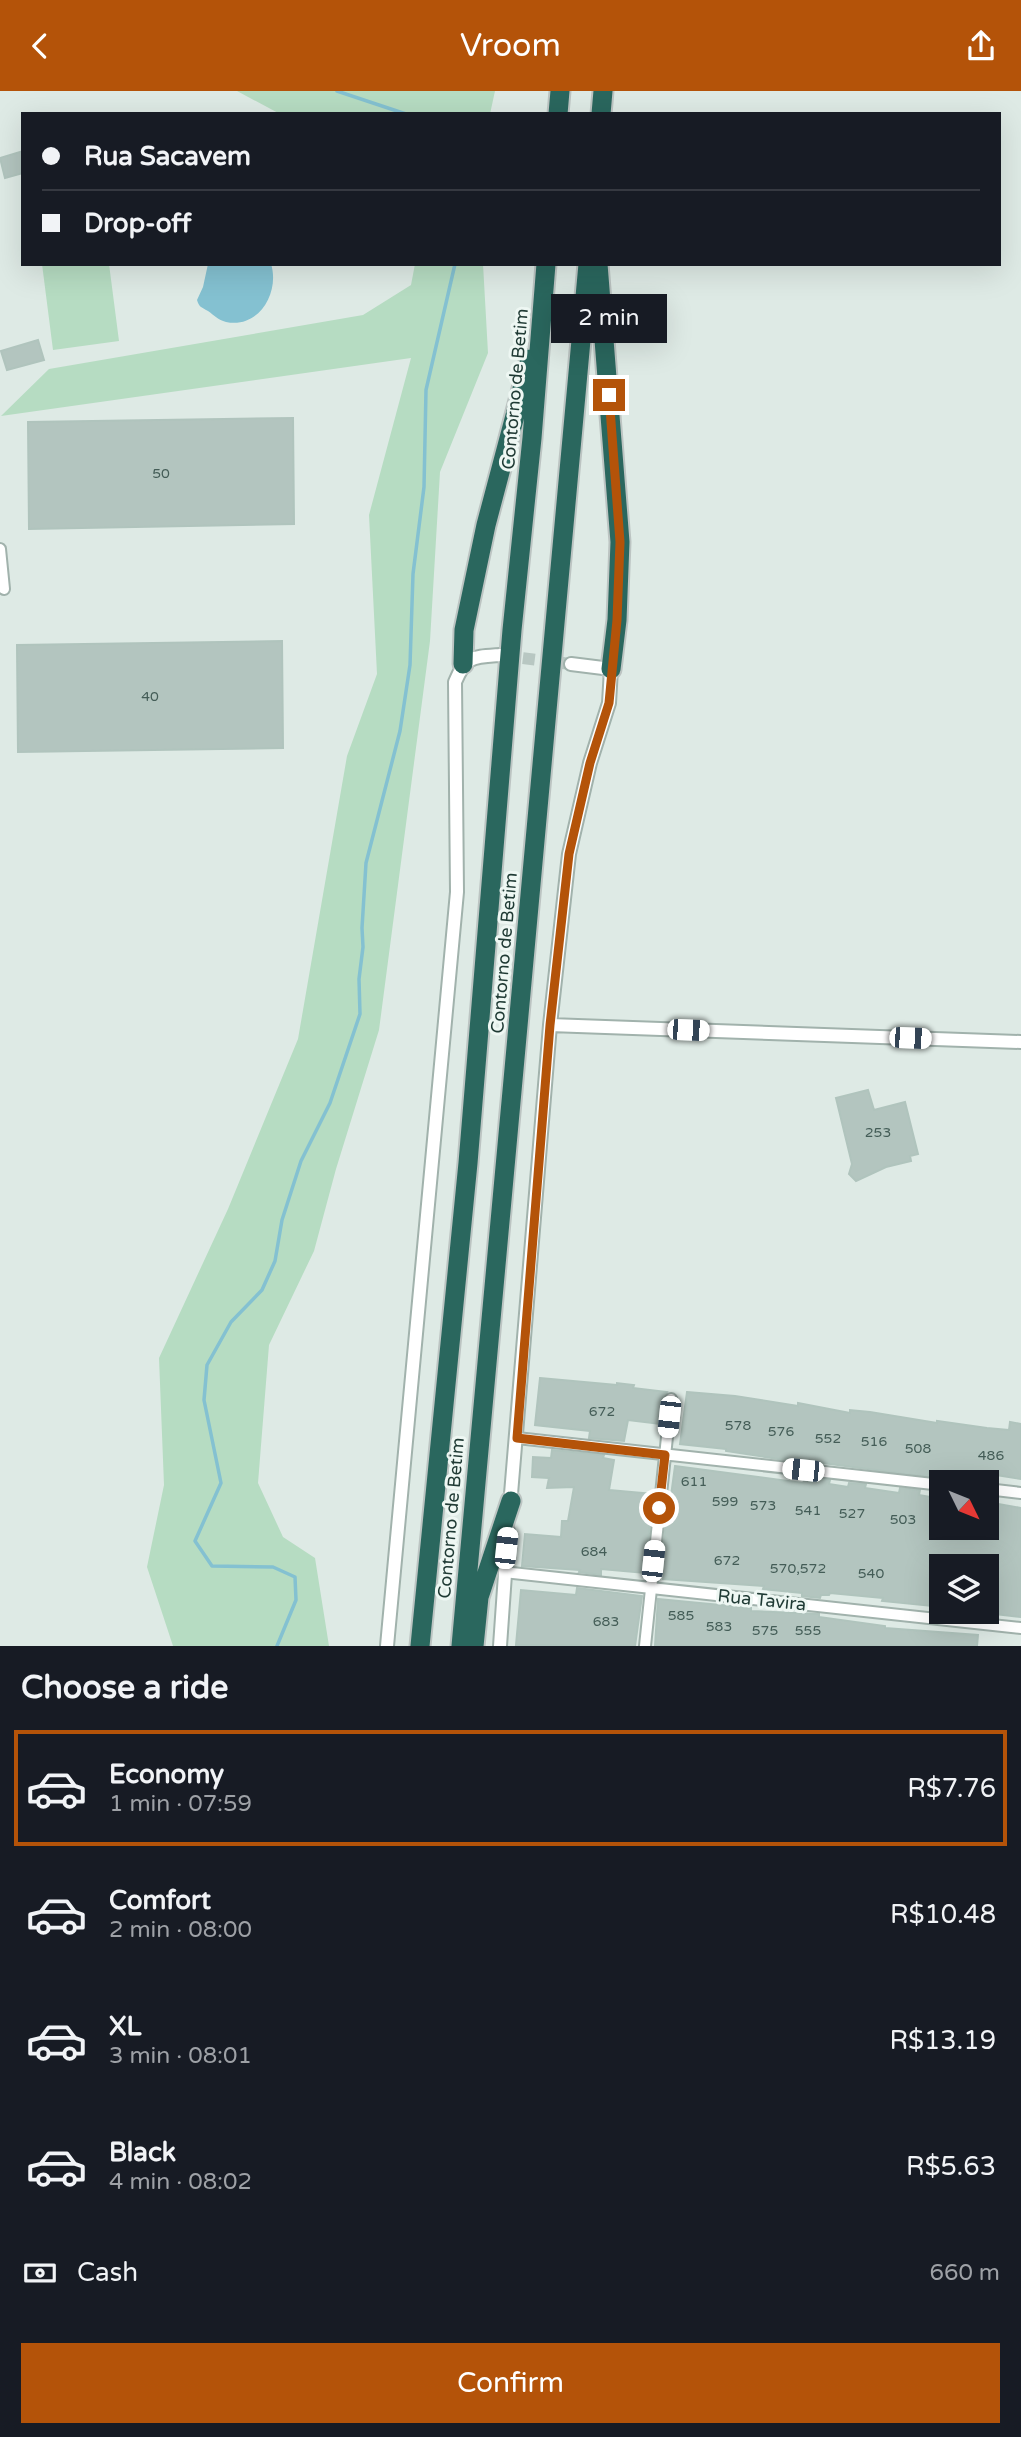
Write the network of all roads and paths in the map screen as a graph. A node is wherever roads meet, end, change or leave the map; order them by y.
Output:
1 (560, 91) edge
2 (603, 91) edge
3 (558, 112) edge
4 (601, 112) edge
5 (546, 266) edge
6 (588, 266) edge
7 (598, 266) edge
8 (542, 310) junction
9 (0, 549) edge
10 (5, 589) dead end
11 (500, 655) tunnel mouth
12 (463, 664) junction
13 (571, 664) tunnel mouth
14 (611, 669) junction
15 (550, 1025) junction
16 (1021, 1042) edge
17 (671, 1399) dead end
18 (517, 1438) junction
19 (665, 1455) junction
20 (929, 1484) edge
21 (999, 1490) edge
22 (1021, 1493) edge
23 (511, 1501) junction
24 (504, 1572) junction
25 (650, 1588) junction
26 (1021, 1628) edge
27 (387, 1646) edge
28 (420, 1646) edge
29 (461, 1646) edge
30 (474, 1646) edge
31 (500, 1646) edge
32 (645, 1646) edge

1 - 3 highway
2 - 4 highway
5 - 8 highway, Contorno de Betim
6 - 29 highway, Contorno de Betim
7 - 14 highway
8 - 12 highway
8 - 28 highway, Contorno de Betim
9 - 10 street
11 - 12 street
12 - 27 street
13 - 14 street
14 - 15 street
15 - 16 street
15 - 18 street
17 - 19 street
18 - 19 street
18 - 23 street
19 - 20 street
19 - 25 street
21 - 22 street
23 - 24 street
23 - 30 highway
24 - 25 street, Rua Tavira
24 - 31 street
25 - 26 street, Rua Tavira
25 - 32 street

